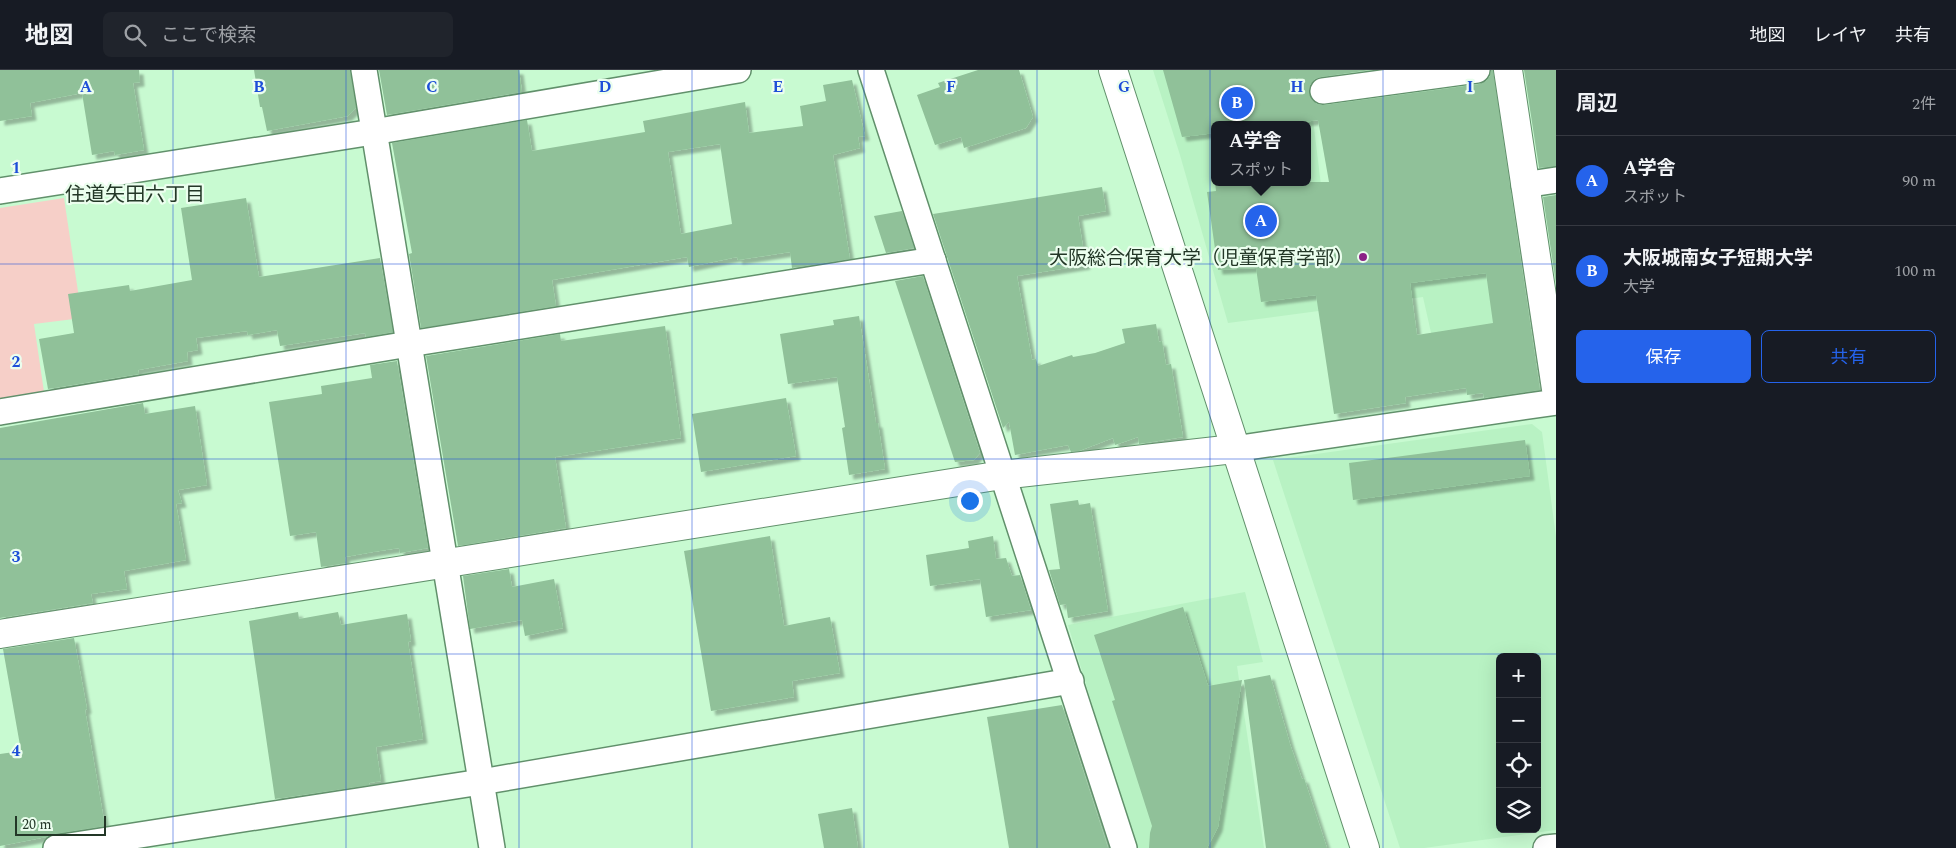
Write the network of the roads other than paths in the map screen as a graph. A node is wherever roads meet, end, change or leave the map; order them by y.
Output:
1 (364, 70) edge
2 (738, 70) edge
3 (871, 70) edge
4 (1113, 70) edge
5 (1477, 70) edge
6 (1508, 70) edge
7 (1323, 91) dead end
8 (373, 132) junction
9 (1556, 180) edge
10 (1524, 185) junction
11 (0, 191) edge
12 (932, 260) junction
13 (409, 344) junction
14 (1556, 389) edge
15 (1556, 402) edge
16 (0, 412) edge
17 (1234, 449) junction
18 (1002, 475) junction
19 (445, 563) junction
20 (0, 634) edge
21 (1071, 681) junction
22 (482, 782) junction
23 (1556, 847) edge
24 (56, 848) edge
25 (492, 848) edge
26 (1124, 848) edge
27 (1365, 848) edge
28 (1546, 848) edge

1 - 8 street
2 - 8 street
3 - 12 street
4 - 17 street
5 - 7 street
6 - 10 street
8 - 11 street
8 - 13 street
9 - 10 street
10 - 14 street
12 - 13 street
12 - 18 street
13 - 16 street
13 - 19 street
15 - 17 street
17 - 18 street
17 - 27 street
18 - 19 street
18 - 21 street
19 - 20 street
19 - 22 street
21 - 22 street
21 - 26 street
22 - 24 street
22 - 25 street
23 - 28 street

